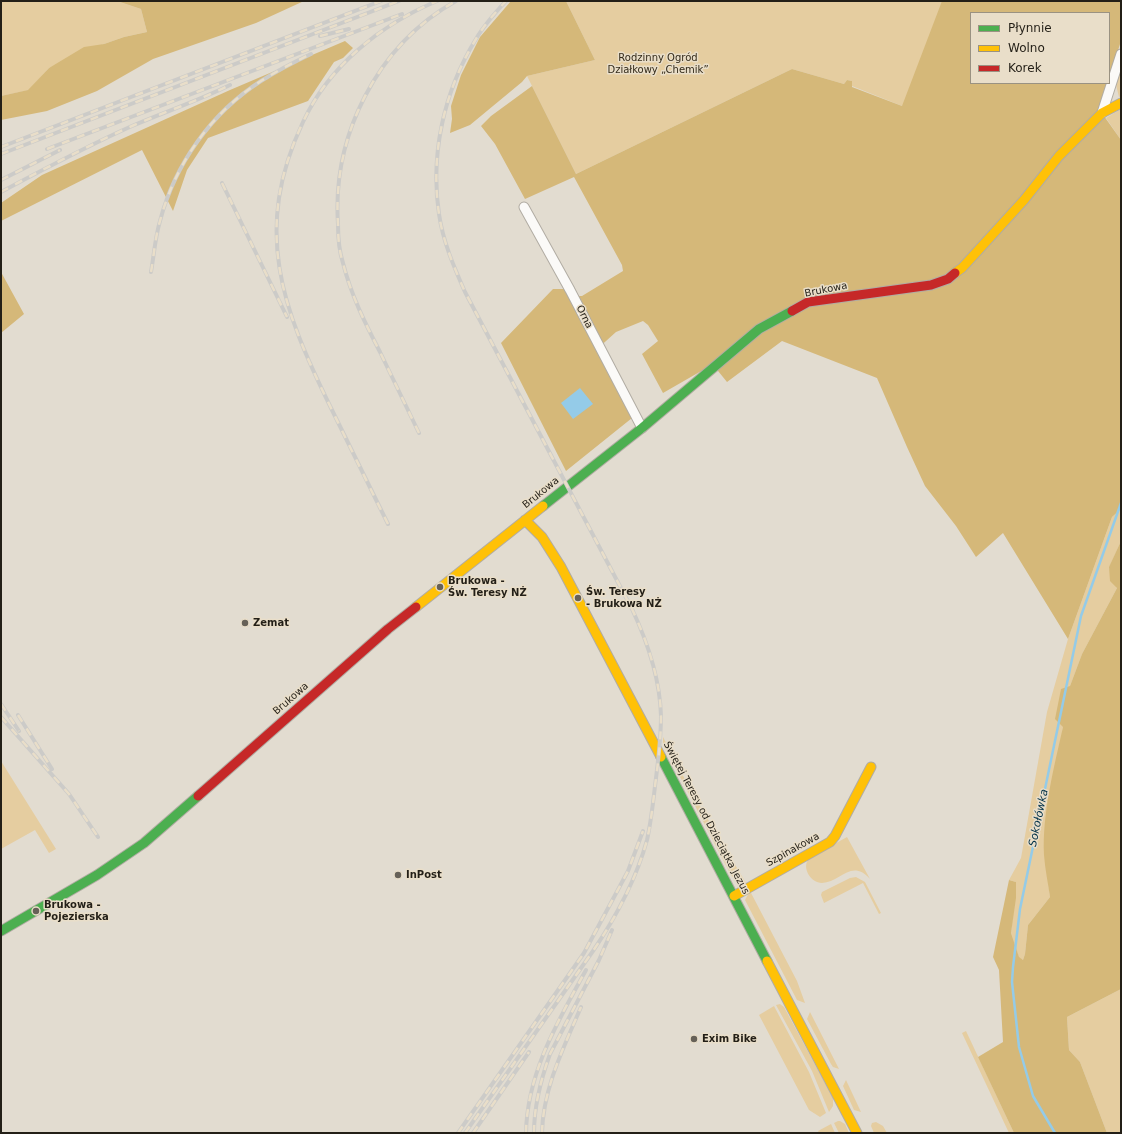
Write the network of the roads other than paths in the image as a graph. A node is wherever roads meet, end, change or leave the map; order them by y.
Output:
1 (1121, 54) edge
2 (1121, 103) edge
3 (1102, 113) junction
4 (524, 207) dead end
5 (642, 428) junction
6 (525, 520) junction
7 (871, 766) dead end
8 (734, 896) junction
9 (1, 931) edge
10 (857, 1133) edge

1 - 3 street, Brukowa
2 - 3 street, Brukowa
3 - 5 street, Brukowa
4 - 5 street, Orna
5 - 6 street, Brukowa
6 - 8 street, Świętej Teresy od Dzieciątka Jezus
6 - 9 street, Brukowa
7 - 8 street, Szpinakowa
8 - 10 street, Świętej Teresy od Dzieciątka Jezus

